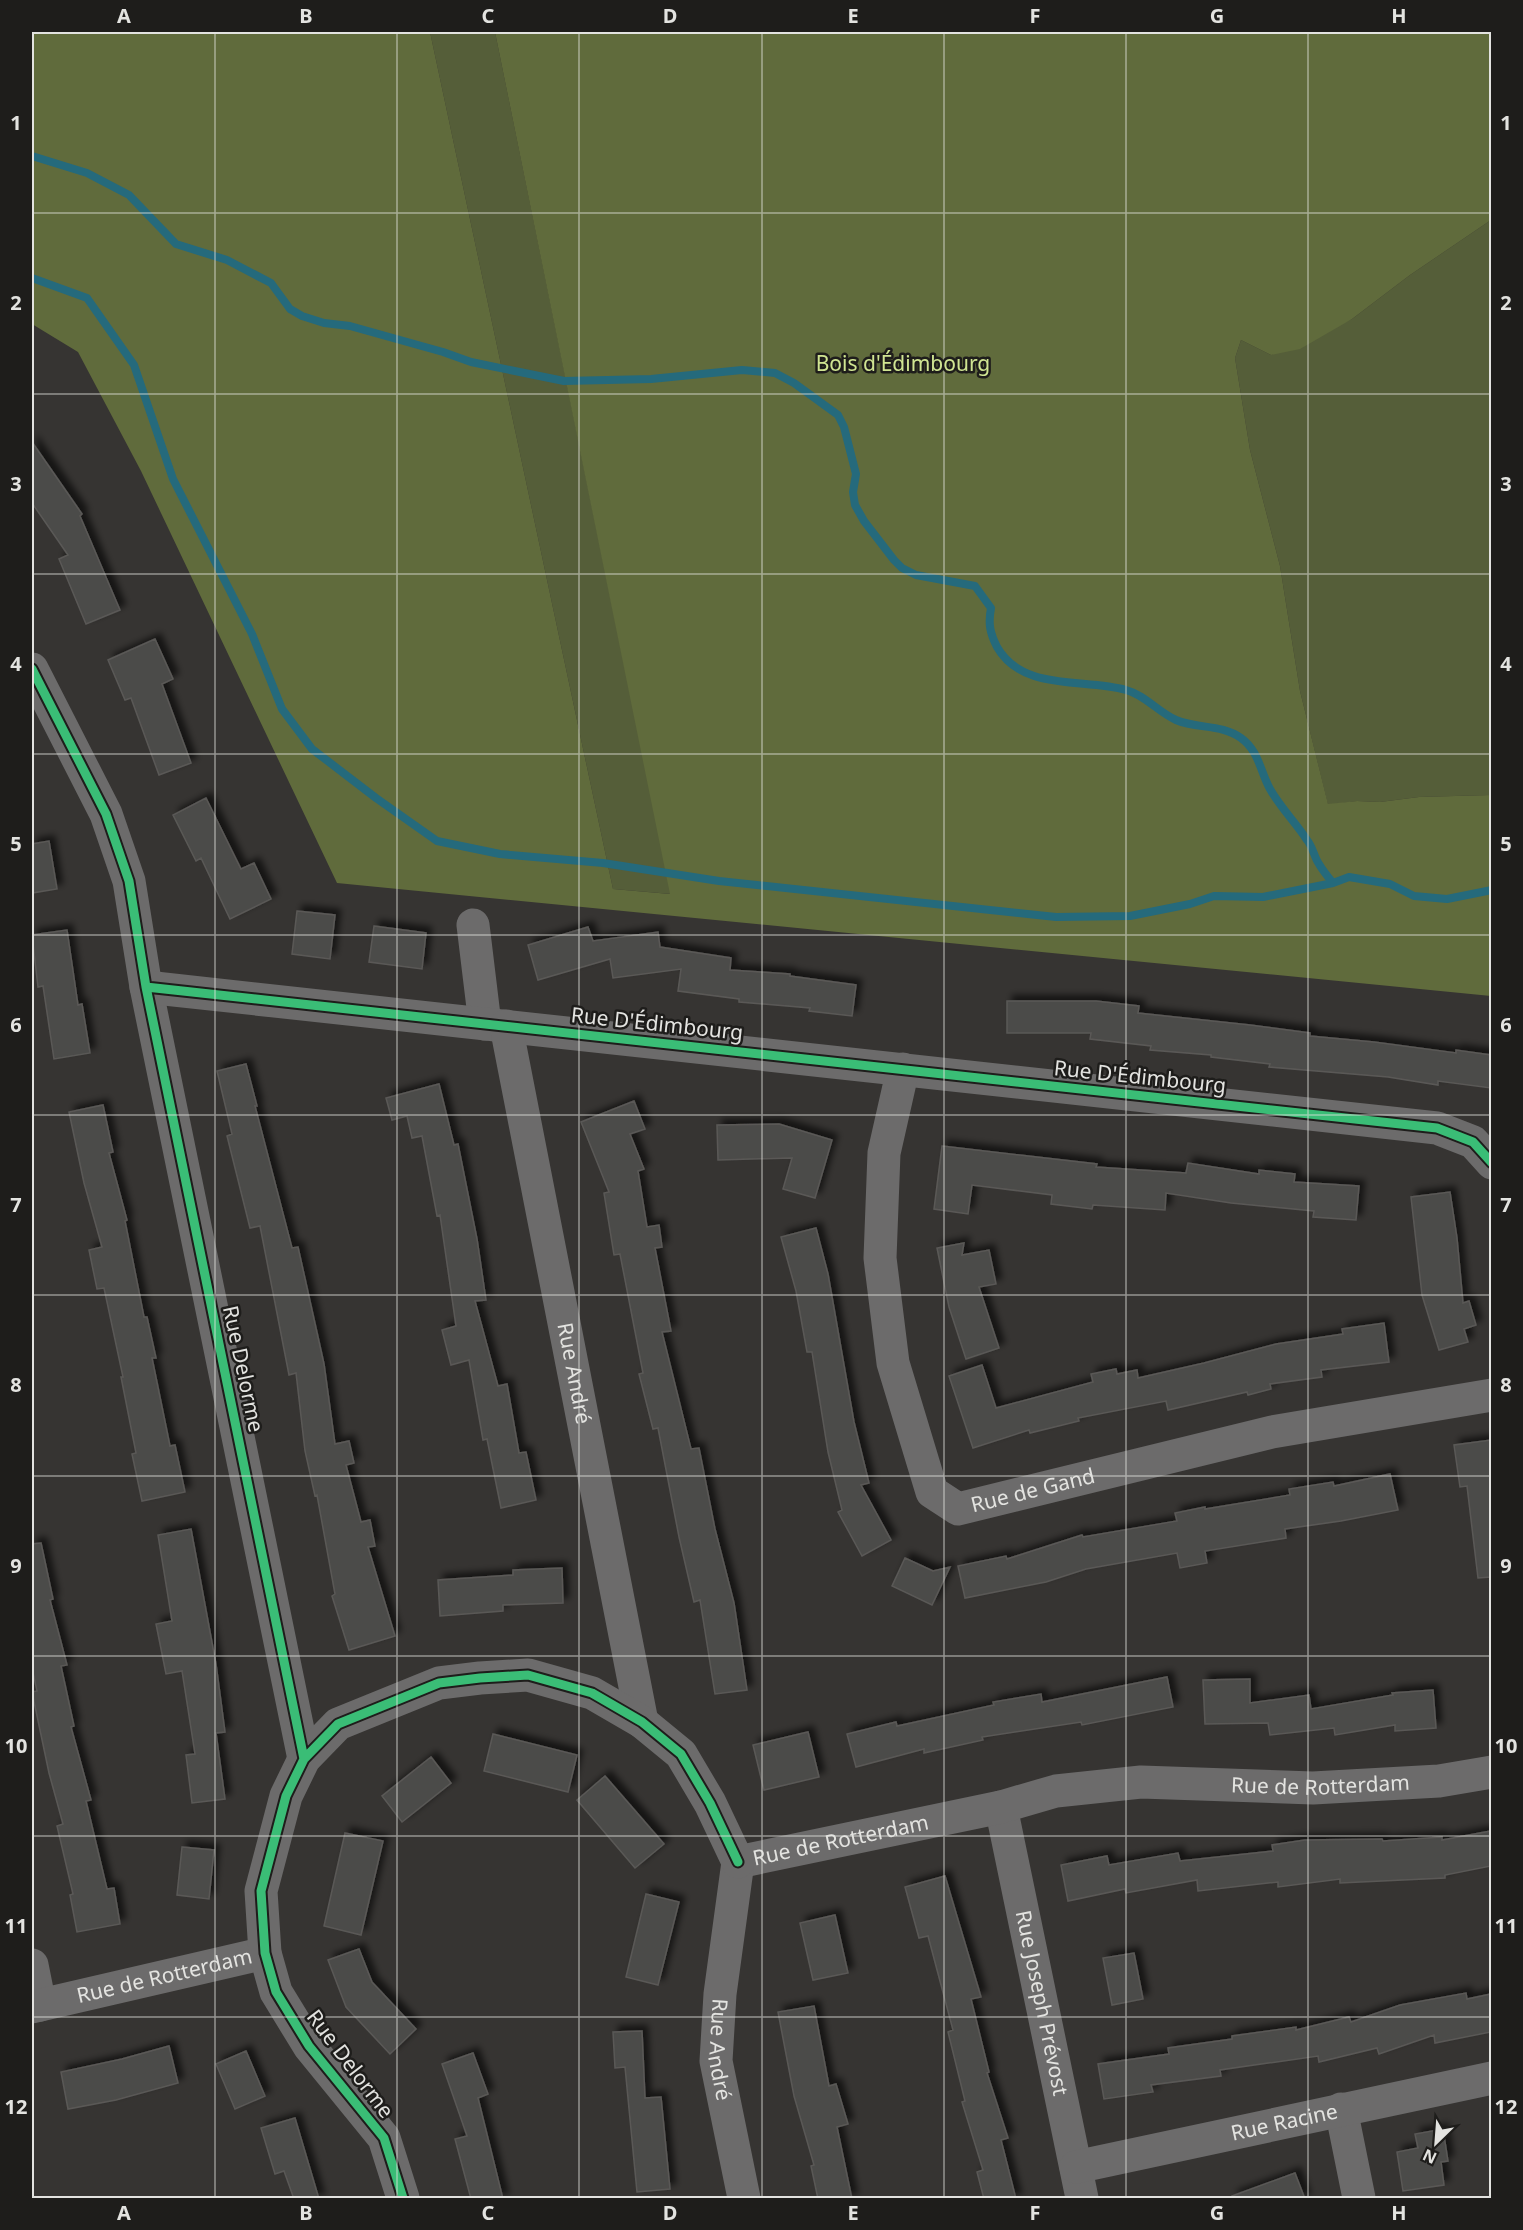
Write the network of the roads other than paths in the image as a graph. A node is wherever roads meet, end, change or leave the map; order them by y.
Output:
1 (32, 669) edge
2 (473, 925) dead end
3 (146, 987) junction
4 (496, 1025) junction
5 (903, 1070) junction
6 (1491, 1163) edge
7 (1491, 1395) edge
8 (642, 1722) junction
9 (304, 1759) junction
10 (1491, 1772) edge
11 (1001, 1807) junction
12 (738, 1862) junction
13 (265, 1953) junction
14 (32, 1965) edge
15 (36, 2006) edge
16 (1491, 2078) edge
17 (1341, 2109) junction
18 (1076, 2167) junction
19 (403, 2199) edge
20 (744, 2199) edge
21 (1082, 2199) edge
22 (1359, 2199) edge

1 - 3 street
2 - 4 street, Rue André
3 - 4 street, Rue D'Édimbourg
3 - 9 street, Rue Delorme
4 - 5 street, Rue D'Édimbourg
4 - 8 street, Rue André
5 - 6 street, Rue D'Édimbourg
5 - 7 street, Rue de Gand
8 - 9 street, Rue de Rotterdam
8 - 12 street, Rue de Rotterdam
9 - 13 street, Rue de Rotterdam
10 - 11 street, Rue de Rotterdam
11 - 12 street, Rue de Rotterdam
11 - 18 street, Rue Joseph Prévost
12 - 20 street, Rue André
13 - 15 street, Rue de Rotterdam
13 - 19 street, Rue Delorme
14 - 15 street
16 - 17 street, Rue Racine
17 - 18 street, Rue Racine
17 - 22 street
18 - 21 street, Rue Joseph Prévost

